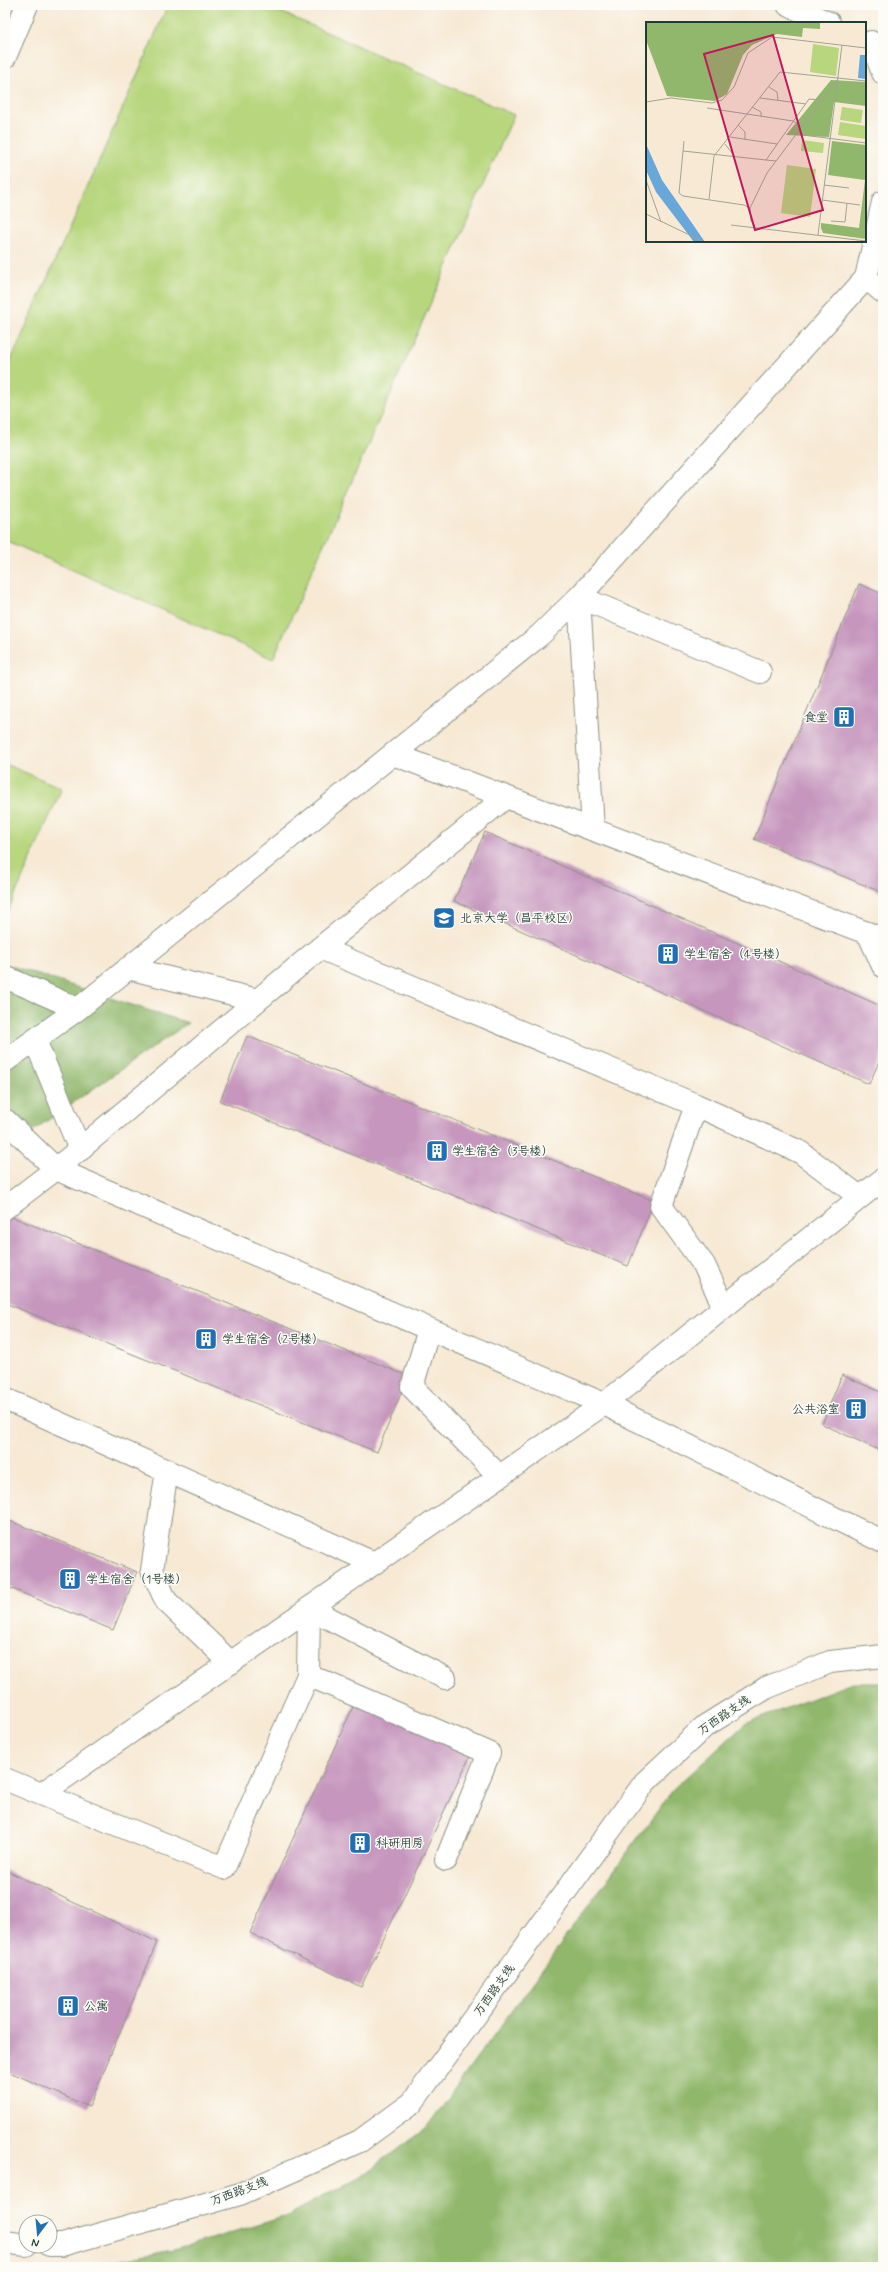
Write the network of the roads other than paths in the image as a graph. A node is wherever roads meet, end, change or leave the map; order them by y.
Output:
1 (28, 5) edge
2 (788, 5) edge
3 (827, 22) edge
4 (873, 43) edge
5 (5, 57) edge
6 (883, 73) edge
7 (883, 202) edge
8 (866, 278) junction
9 (883, 292) edge
10 (579, 597) junction
11 (760, 672) dead end
12 (393, 754) junction
13 (506, 797) junction
14 (593, 830) junction
15 (875, 936) edge
16 (320, 948) junction
17 (883, 966) edge
18 (128, 968) junction
19 (5, 977) edge
20 (257, 1000) junction
21 (78, 1009) junction
22 (35, 1040) junction
23 (5, 1061) edge
24 (696, 1104) junction
25 (5, 1120) edge
26 (80, 1150) junction
27 (56, 1170) junction
28 (883, 1179) edge
29 (860, 1197) junction
30 (5, 1208) edge
31 (724, 1307) junction
32 (429, 1329) junction
33 (5, 1399) edge
34 (604, 1404) junction
35 (167, 1470) junction
36 (499, 1476) junction
37 (883, 1542) edge
38 (374, 1563) junction
39 (309, 1608) junction
40 (883, 1656) edge
41 (230, 1663) junction
42 (308, 1675) junction
43 (445, 1678) dead end
44 (5, 1779) edge
45 (41, 1794) junction
46 (446, 1860) dead end
47 (5, 2242) edge
48 (18, 2244) edge
49 (58, 2245) edge

1 - 5 street
2 - 3 street
4 - 6 street
7 - 8 street
8 - 9 street
8 - 10 street
10 - 11 street
10 - 12 street
10 - 14 street
12 - 13 street
12 - 18 street
13 - 14 street
13 - 16 street
14 - 15 street
15 - 17 street
16 - 20 street
16 - 24 street
18 - 20 street
18 - 21 street
19 - 21 street
20 - 26 street
21 - 22 street
22 - 23 street
22 - 26 street
24 - 29 street
24 - 31 street
25 - 27 street
26 - 27 street
27 - 30 street
27 - 32 street
28 - 29 street
29 - 31 street
31 - 34 street
32 - 34 street
32 - 36 street
33 - 35 street
34 - 36 street
34 - 37 street
35 - 38 street
35 - 41 street
36 - 38 street
38 - 39 street
39 - 41 street
39 - 42 street
39 - 43 street
40 - 49 street, 万西路支线
41 - 45 street
42 - 45 street
42 - 46 street
44 - 45 street
47 - 48 street

